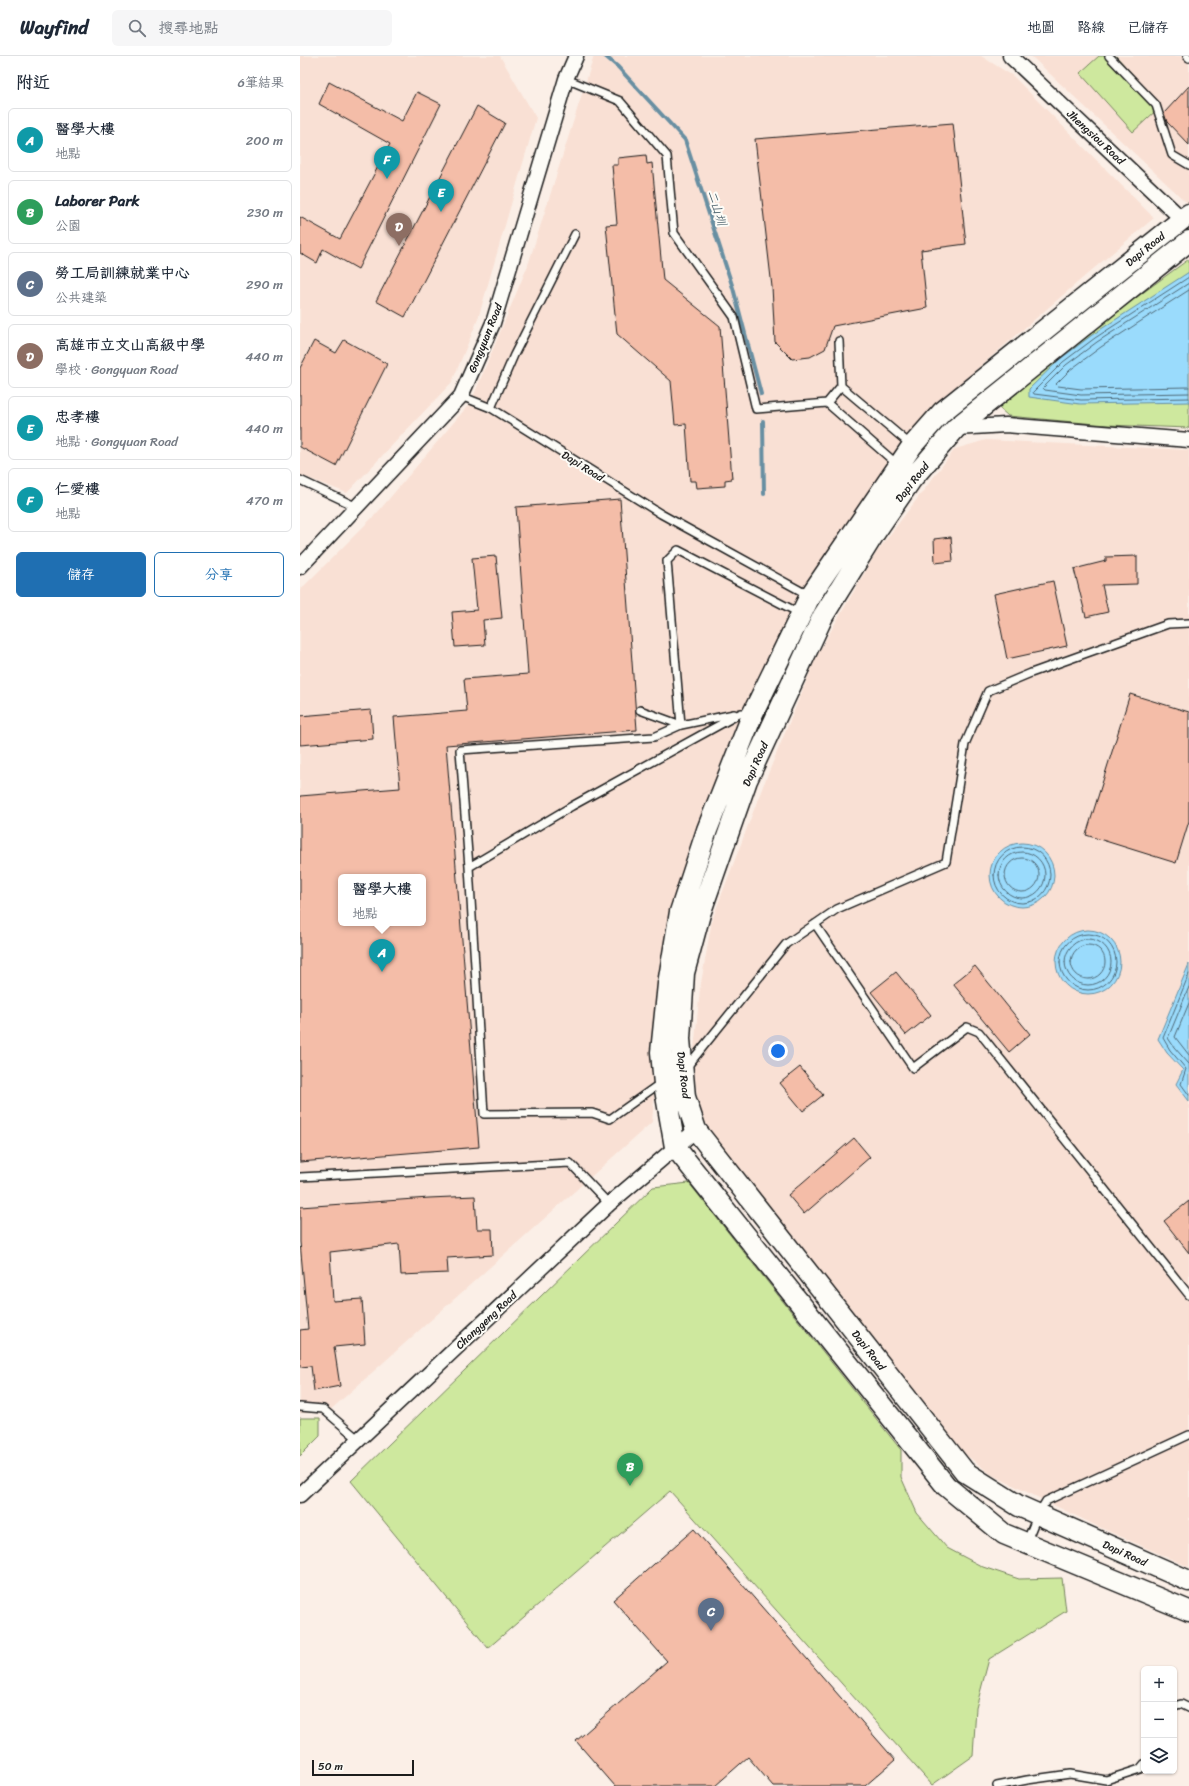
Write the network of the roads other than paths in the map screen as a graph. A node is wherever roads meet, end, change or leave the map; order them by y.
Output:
1 (576, 56) edge
2 (1010, 56) edge
3 (1109, 56) edge
4 (566, 79) junction
5 (1189, 165) edge
6 (1186, 217) edge
7 (575, 234) dead end
8 (1189, 241) edge
9 (839, 341) dead end
10 (842, 386) junction
11 (461, 396) junction
12 (827, 403) junction
13 (491, 408) junction
14 (956, 428) junction
15 (1189, 440) edge
16 (912, 446) junction
17 (899, 466) junction
18 (300, 480) edge
19 (357, 506) junction
20 (300, 567) edge
21 (810, 596) junction
22 (801, 614) junction
23 (1189, 623) edge
24 (640, 710) dead end
25 (747, 713) junction
26 (681, 725) junction
27 (469, 867) junction
28 (815, 924) junction
29 (682, 1072) junction
30 (664, 1084) junction
31 (696, 1130) junction
32 (675, 1147) junction
33 (300, 1177) edge
34 (609, 1204) junction
35 (1189, 1295) edge
36 (300, 1407) edge
37 (1189, 1436) edge
38 (358, 1439) junction
39 (300, 1495) edge
40 (1038, 1514) junction
41 (1026, 1543) junction
42 (1189, 1581) edge
43 (1189, 1611) edge
44 (1177, 1705) edge
45 (1189, 1708) edge
46 (1141, 1767) edge
47 (997, 1786) edge

1 - 4 street, Gongyuan Road
2 - 6 street, Jhengsiou Road
3 - 5 lane
4 - 11 street, Gongyuan Road
4 - 12 lane
6 - 16 main road, Dapi Road
7 - 13 lane
8 - 14 main road, Dapi Road
9 - 10 lane
10 - 12 lane
10 - 16 lane
11 - 13 lane, Dapi Road
11 - 19 street, Gongyuan Road
12 - 17 lane
13 - 21 lane, Dapi Road
14 - 15 street
14 - 29 main road, Dapi Road
16 - 17 main road, Dapi Road
17 - 21 main road, Dapi Road
18 - 19 lane
19 - 20 street, Gongyuan Road
21 - 22 main road, Dapi Road
22 - 25 main road, Dapi Road
22 - 26 lane
23 - 28 lane
24 - 26 lane
25 - 26 lane
25 - 27 lane
25 - 30 main road, Dapi Road
26 - 27 lane
27 - 30 lane
28 - 29 lane
28 - 35 lane
29 - 31 main road, Dapi Road
30 - 32 main road, Dapi Road
31 - 32 street, Changgeng Road
31 - 40 main road, Dapi Road
32 - 34 street, Changgeng Road
32 - 41 main road, Dapi Road
33 - 34 lane
34 - 38 street, Changgeng Road
36 - 38 lane
37 - 40 lane
38 - 39 street, Changgeng Road
40 - 41 lane
40 - 42 main road, Dapi Road
41 - 43 main road, Dapi Road
44 - 45 lane
46 - 47 lane

